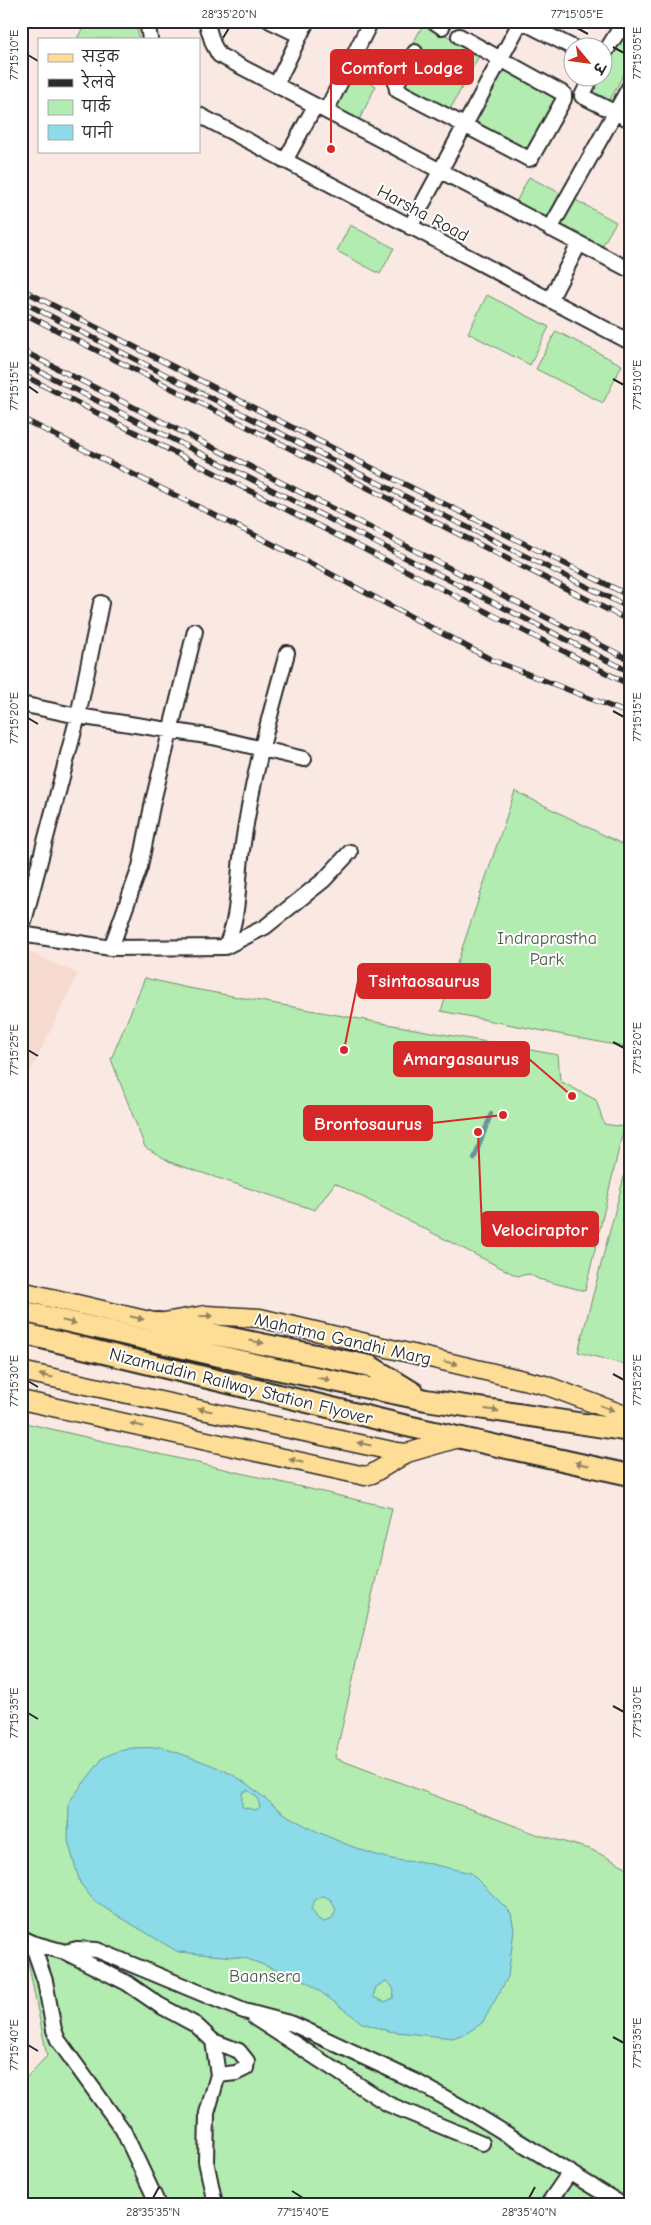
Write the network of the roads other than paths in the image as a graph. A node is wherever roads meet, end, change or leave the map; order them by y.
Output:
1 (147, 21) edge
2 (206, 21) edge
3 (270, 21) edge
4 (307, 21) edge
5 (371, 21) edge
6 (521, 21) edge
7 (630, 32) edge
8 (300, 35) junction
9 (459, 36) dead end
10 (150, 38) edge
11 (614, 38) edge
12 (564, 43) edge
13 (415, 52) dead end
14 (501, 58) junction
15 (276, 85) junction
16 (630, 86) edge
17 (586, 88) edge
18 (320, 109) junction
19 (615, 112) junction
20 (200, 116) edge
21 (630, 120) edge
22 (465, 125) junction
23 (285, 161) junction
24 (440, 171) junction
25 (410, 227) junction
26 (550, 229) junction
27 (579, 244) junction
28 (630, 270) edge
29 (550, 300) junction
30 (630, 342) edge
31 (101, 604) dead end
32 (195, 630) dead end
33 (287, 653) dead end
34 (21, 704) edge
35 (78, 716) junction
36 (171, 731) junction
37 (260, 750) junction
38 (304, 759) dead end
39 (350, 852) dead end
40 (21, 934) edge
41 (224, 947) junction
42 (111, 948) junction
43 (21, 1290) edge
44 (21, 1310) edge
45 (158, 1323) junction
46 (21, 1333) edge
47 (21, 1370) edge
48 (21, 1400) edge
49 (426, 1400) junction
50 (630, 1417) edge
51 (630, 1430) edge
52 (462, 1437) junction
53 (407, 1453) junction
54 (630, 1475) edge
55 (27, 1940) edge
56 (65, 1952) junction
57 (244, 2011) junction
58 (213, 2041) junction
59 (218, 2075) junction
60 (482, 2143) dead end
61 (570, 2172) junction
62 (156, 2204) edge
63 (215, 2204) edge
64 (548, 2204) edge
65 (621, 2204) edge

1 - 10 street
2 - 15 street
3 - 8 street
4 - 8 street
5 - 18 street
6 - 12 street
6 - 14 street
7 - 11 street
8 - 15 street
9 - 14 street
13 - 22 street
14 - 22 street
14 - 22 street
15 - 18 street
16 - 19 street
17 - 19 street
18 - 23 street
18 - 24 street
19 - 21 street
19 - 26 street
20 - 23 street, Harsha Road
22 - 24 street
23 - 25 street, Harsha Road
24 - 25 street
24 - 26 street
25 - 29 street, Harsha Road
26 - 27 street
27 - 28 street
27 - 29 street
29 - 30 street, Harsha Road
31 - 35 street
32 - 36 street
33 - 37 street
34 - 35 street
35 - 36 street
35 - 40 street
36 - 37 street
36 - 42 street
37 - 38 street
37 - 41 street
39 - 41 street
40 - 42 street
41 - 42 street
43 -> 45 main road, Mahatma Gandhi Marg
44 -> 49 highway, Nizamuddin Railway Station Flyover
45 -> 49 highway
45 -> 50 main road, Mahatma Gandhi Marg
46 - 52 highway, Nizamuddin Railway Station Flyover
53 -> 47 main road
53 -> 48 main road
49 -> 51 highway, Nizamuddin Railway Station Flyover
52 - 53 main road
54 -> 52 highway
55 - 56 street
55 - 62 street
56 - 57 street
56 - 58 street
57 - 60 street
57 - 61 street
58 - 59 street
58 - 59 street
59 - 63 street
61 - 64 street
61 - 65 street

